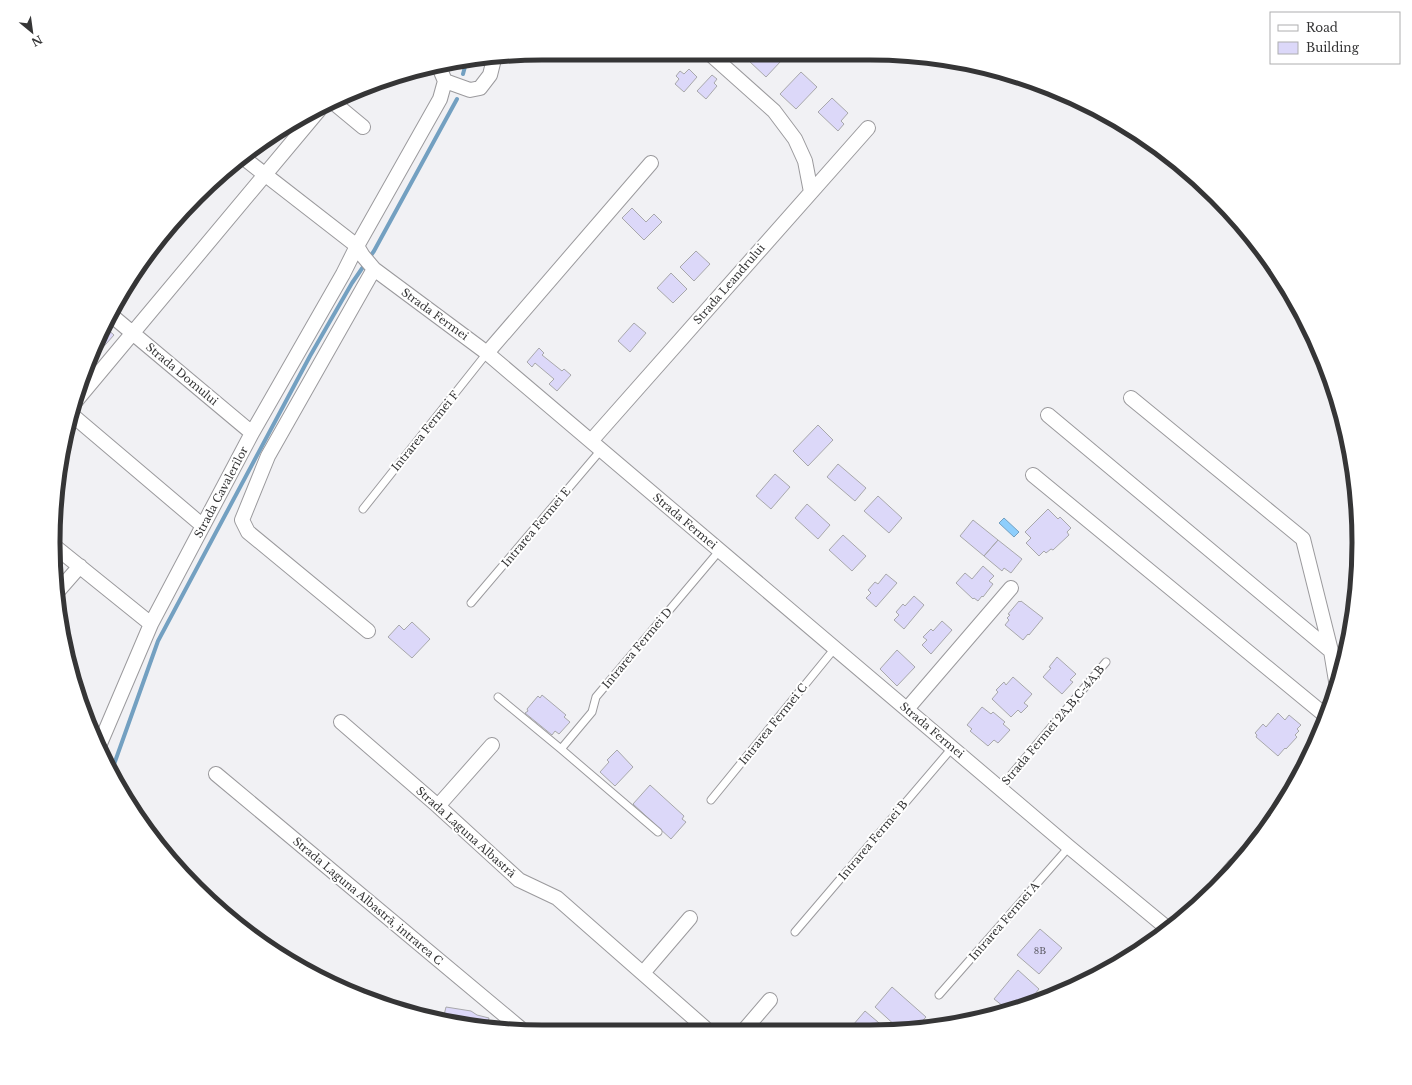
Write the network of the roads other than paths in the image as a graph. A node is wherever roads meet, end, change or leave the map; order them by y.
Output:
1 (716, 60) edge
2 (493, 63) edge
3 (441, 71) edge
4 (445, 81) junction
5 (338, 106) edge
6 (313, 119) edge
7 (362, 127) dead end
8 (868, 128) dead end
9 (248, 161) edge
10 (651, 163) dead end
11 (265, 175) junction
12 (810, 192) junction
13 (360, 251) junction
14 (374, 269) junction
15 (116, 318) edge
16 (133, 333) junction
17 (487, 353) junction
18 (85, 390) edge
19 (1131, 398) dead end
20 (1048, 415) dead end
21 (76, 419) edge
22 (252, 433) junction
23 (596, 445) junction
24 (1033, 475) dead end
25 (363, 509) dead end
26 (203, 526) junction
27 (720, 550) junction
28 (60, 551) edge
29 (80, 566) junction
30 (62, 586) edge
31 (1011, 588) dead end
32 (471, 604) dead end
33 (151, 624) junction
34 (368, 631) dead end
35 (835, 648) junction
36 (1330, 651) junction
37 (1106, 662) dead end
38 (1334, 672) edge
39 (498, 696) dead end
40 (906, 709) junction
41 (1321, 712) edge
42 (341, 722) dead end
43 (102, 739) edge
44 (492, 745) dead end
45 (952, 748) junction
46 (561, 749) junction
47 (216, 774) dead end
48 (1000, 788) junction
49 (711, 800) dead end
50 (438, 806) junction
51 (658, 832) dead end
52 (1069, 847) junction
53 (690, 918) dead end
54 (1163, 925) edge
55 (795, 932) dead end
56 (643, 973) junction
57 (939, 996) dead end
58 (770, 1000) dead end
59 (515, 1024) edge
60 (702, 1025) edge
61 (749, 1025) edge

1 - 12 street
2 - 4 street
3 - 4 street
4 - 13 street
5 - 7 street
6 - 11 street
8 - 12 street, Strada Leandrului
9 - 11 street, Strada Fermei
10 - 17 street
11 - 13 street, Strada Fermei
11 - 16 street
12 - 23 street, Strada Leandrului
13 - 14 street, Strada Fermei
13 - 22 street, Strada Cavalerilor
14 - 17 street, Strada Fermei
14 - 34 street
15 - 16 street, Strada Domului
16 - 18 street
16 - 22 street, Strada Domului
17 - 23 street, Strada Fermei
17 - 25 lane, Intrarea Fermei F
19 - 36 street
20 - 36 street
21 - 26 street
22 - 26 street, Strada Cavalerilor
23 - 27 street, Strada Fermei
23 - 32 lane, Intrarea Fermei E
24 - 41 street
26 - 33 street, Strada Cavalerilor
27 - 35 street, Strada Fermei
27 - 46 lane, Intrarea Fermei D
28 - 29 street
29 - 30 street
29 - 33 street
31 - 40 street
33 - 43 street, Strada Cavalerilor
35 - 40 street, Strada Fermei
35 - 49 lane, Intrarea Fermei C
36 - 38 street
37 - 48 lane, Strada Fermei 2A,B,C-4A,B
39 - 46 lane
40 - 45 street, Strada Fermei
42 - 50 street, Strada Laguna Albastră
44 - 50 street
45 - 48 street, Strada Fermei
45 - 55 lane, Intrarea Fermei B
46 - 51 lane
47 - 59 street, Strada Laguna Albastră, intrarea C
48 - 52 street, Strada Fermei
50 - 56 street, Strada Laguna Albastră
52 - 54 street, Strada Fermei
52 - 57 lane, Intrarea Fermei A
53 - 56 street
56 - 60 street, Strada Laguna Albastră
58 - 61 street

